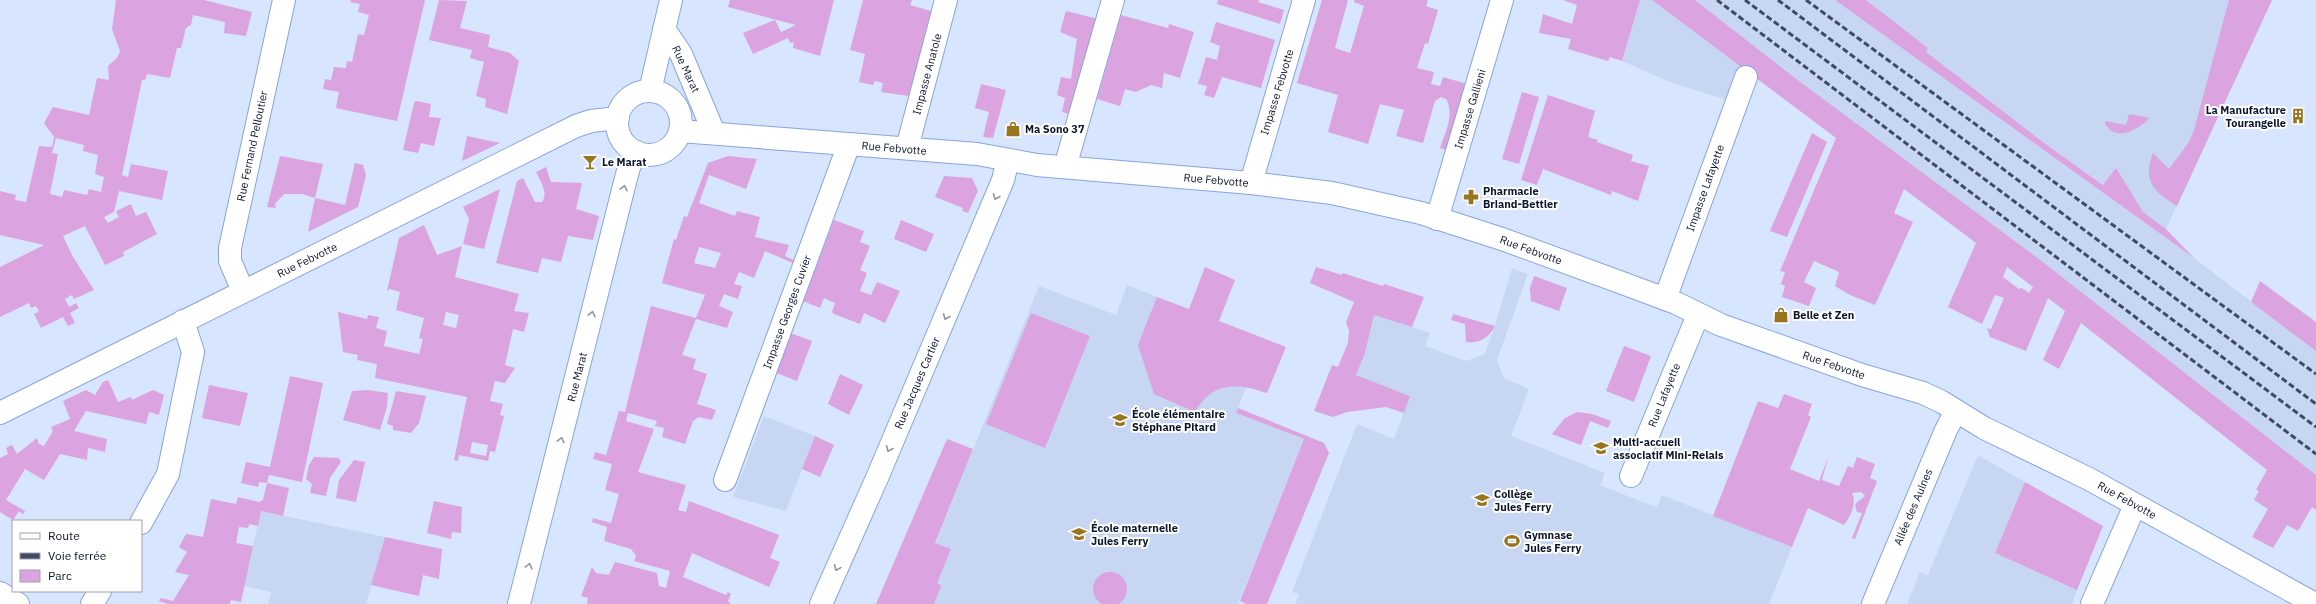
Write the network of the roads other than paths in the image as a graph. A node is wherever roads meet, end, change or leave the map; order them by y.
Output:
1 (284, 0) edge
2 (671, 0) edge
3 (946, 0) edge
4 (1113, 0) edge
5 (1304, 0) edge
6 (1502, 0) edge
7 (664, 29) junction
8 (1746, 77) dead end
9 (650, 91) junction
10 (618, 118) junction
11 (680, 131) junction
12 (714, 133) junction
13 (849, 144) junction
14 (908, 148) junction
15 (637, 152) junction
16 (1008, 160) junction
17 (1065, 167) junction
18 (1250, 183) junction
19 (1437, 219) junction
20 (243, 291) junction
21 (1665, 299) junction
22 (1698, 315) junction
23 (183, 321) junction
24 (1956, 411) junction
25 (0, 413) edge
26 (1631, 476) dead end
27 (725, 480) dead end
28 (2135, 505) junction
29 (142, 521) edge
30 (99, 592) edge
31 (0, 593) edge
32 (18, 604) edge
33 (92, 604) edge
34 (519, 604) edge
35 (821, 604) edge
36 (1873, 604) edge
37 (2092, 604) edge
38 (2314, 604) edge

1 - 20 street, Rue Fernand Pelloutier
2 - 7 street, Rue Marat
3 - 14 street, Impasse Anatole
4 - 17 street
5 - 18 street, Impasse Febvotte
6 - 19 street, Impasse Gallieni
7 - 9 street, Rue Marat
7 - 12 street, Rue Marat
8 - 21 street, Impasse Lafayette
9 - 10 street
9 - 11 street
10 - 15 street
10 - 20 street, Rue Febvotte
11 - 12 street, Rue Febvotte
11 - 15 street
12 - 13 street, Rue Febvotte
13 - 14 street, Rue Febvotte
13 - 27 street, Impasse Georges Cuvier
14 - 16 street, Rue Febvotte
34 -> 15 street, Rue Marat
16 - 17 street, Rue Febvotte
16 -> 35 street, Rue Jacques Cartier
17 - 18 street, Rue Febvotte
18 - 19 street, Rue Febvotte
19 - 21 street, Rue Febvotte
20 - 23 street, Rue Febvotte
21 - 22 street, Rue Febvotte
22 - 24 street, Rue Febvotte
22 - 26 street, Rue Lafayette
23 - 25 street, Rue Febvotte
23 - 29 street
24 - 28 street, Rue Febvotte
24 - 36 street, Allée des Aulnes
28 - 37 street
28 - 38 street, Rue Febvotte
30 - 33 street
31 - 32 street

